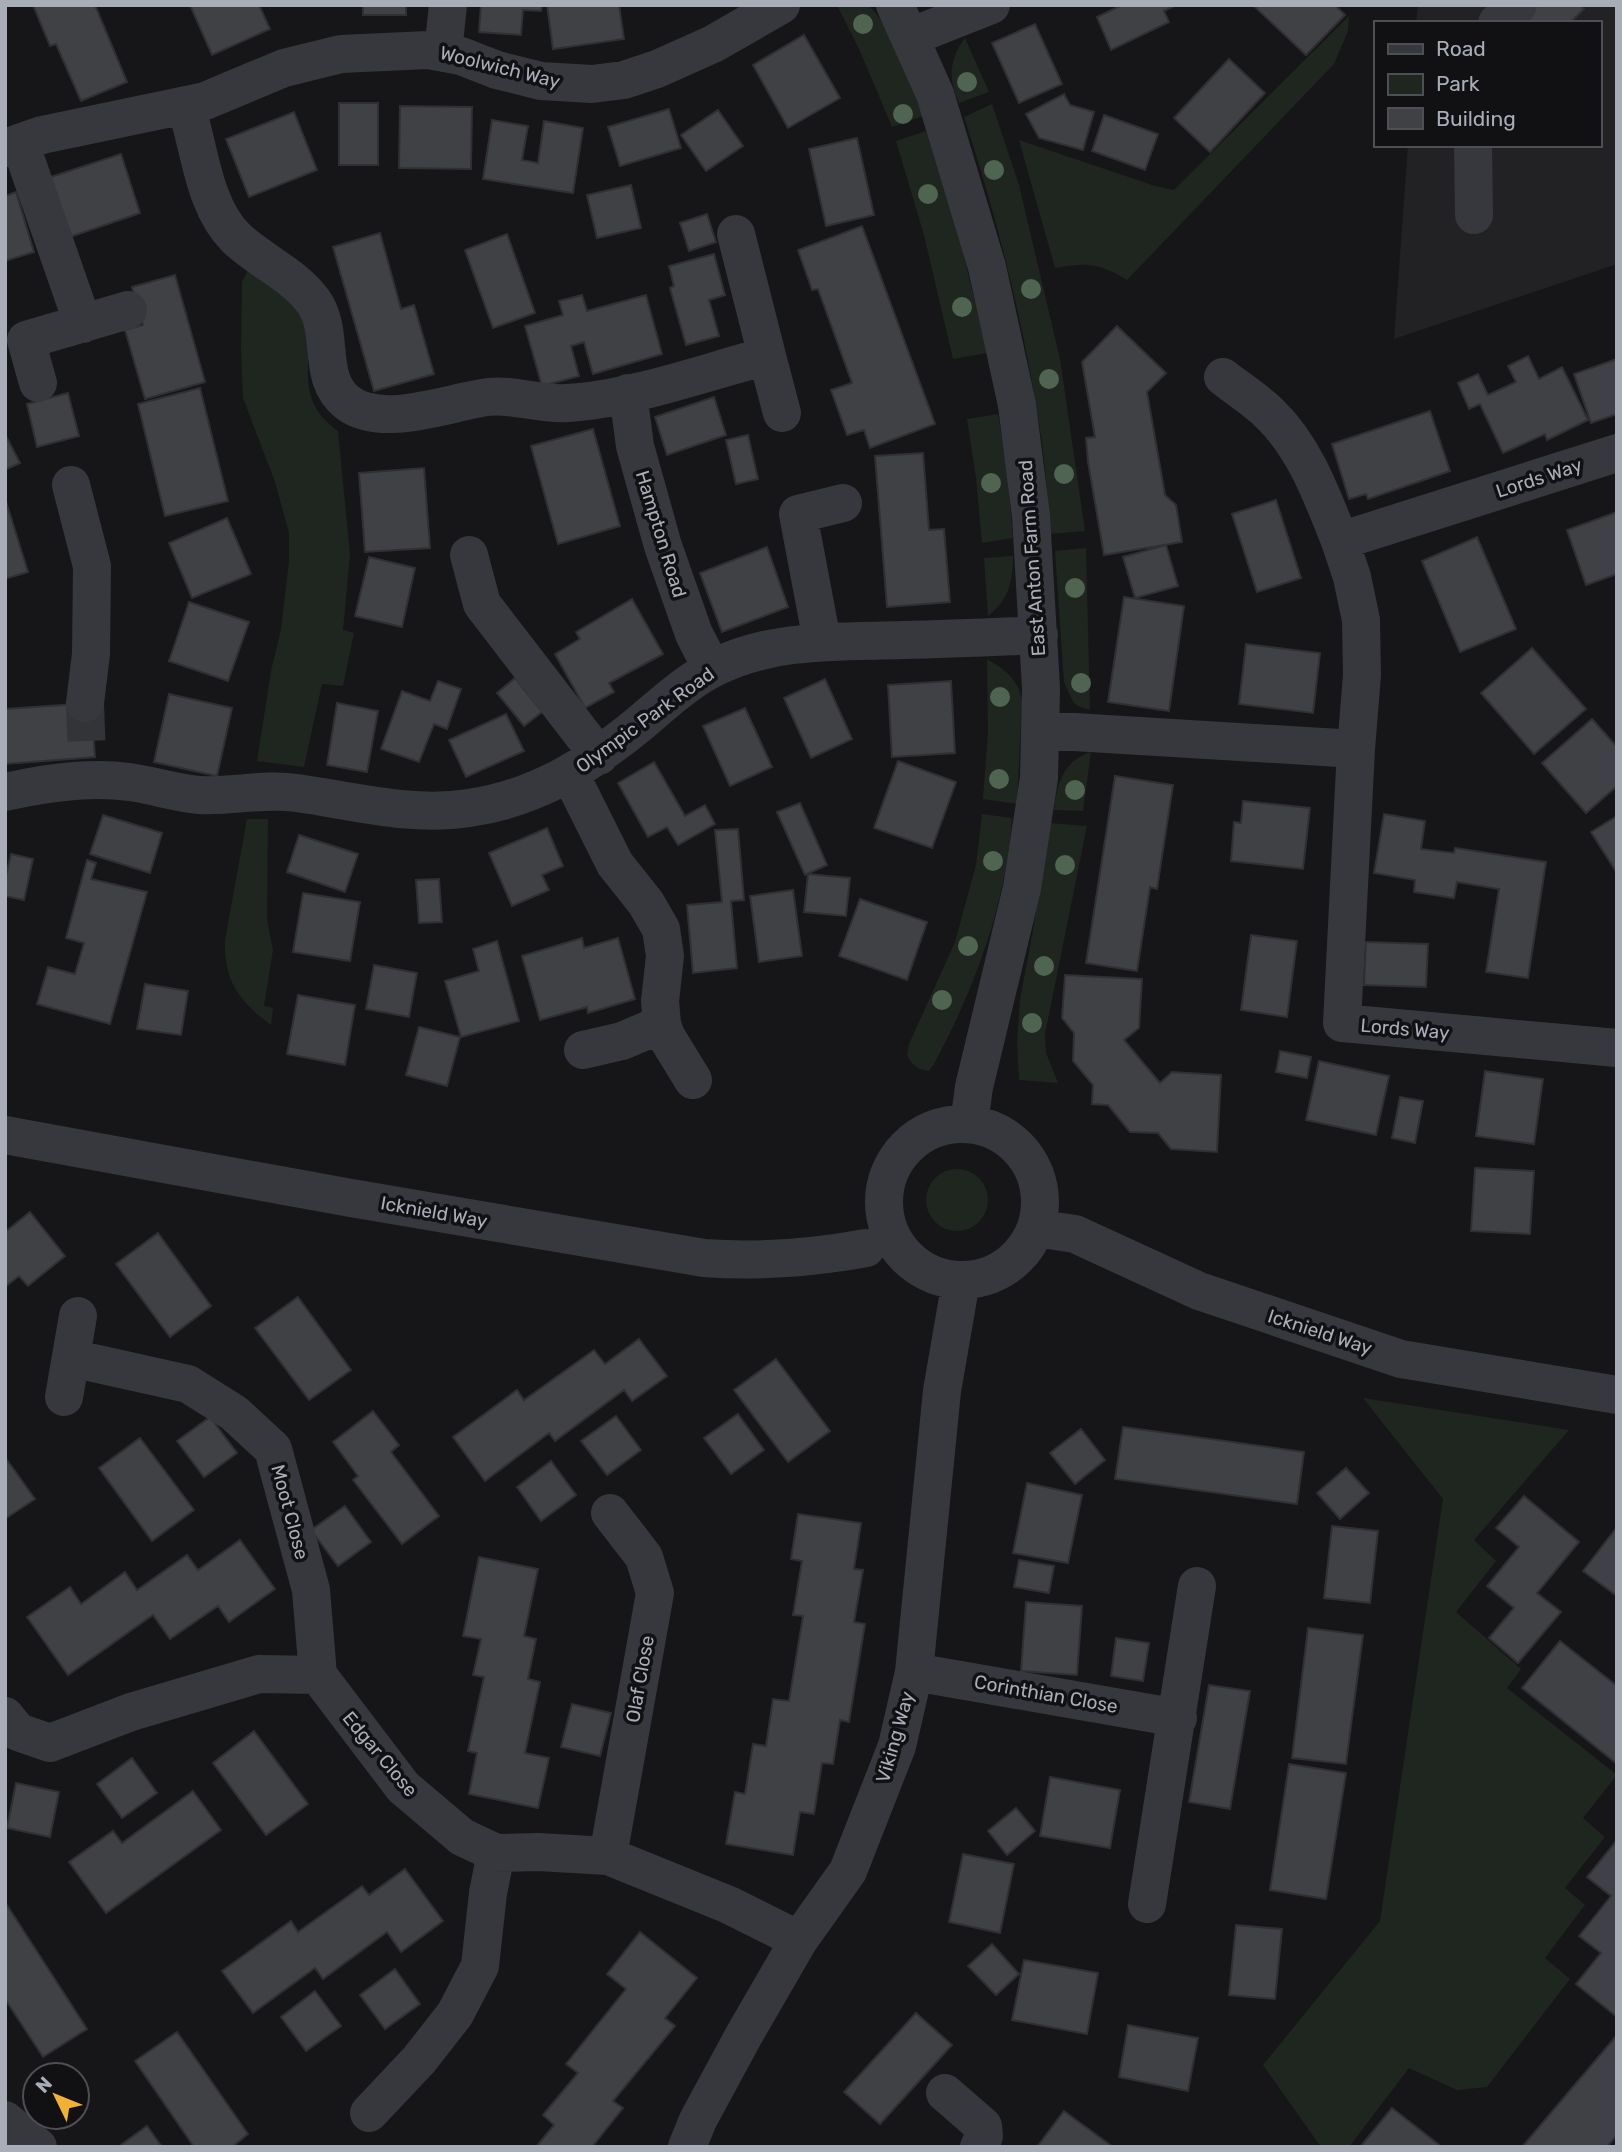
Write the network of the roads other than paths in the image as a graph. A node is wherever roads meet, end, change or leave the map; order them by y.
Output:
1 (448, 5) edge
2 (781, 5) edge
3 (991, 5) edge
4 (1518, 5) edge
5 (902, 21) edge
6 (1499, 21) edge
7 (443, 52) junction
8 (186, 106) junction
9 (13, 146) edge
10 (1473, 147) edge
11 (1474, 215) dead end
12 (736, 234) dead end
13 (128, 310) dead end
14 (83, 324) junction
15 (767, 356) junction
16 (1223, 377) dead end
17 (38, 383) dead end
18 (628, 393) junction
19 (782, 413) dead end
20 (1617, 453) edge
21 (71, 485) dead end
22 (843, 503) dead end
23 (1340, 541) junction
24 (469, 555) dead end
25 (1039, 635) junction
26 (822, 641) junction
27 (712, 669) junction
28 (85, 703) tunnel mouth
29 (1041, 730) junction
30 (1356, 749) junction
31 (584, 765) junction
32 (5, 792) edge
33 (662, 1024) junction
34 (1617, 1048) edge
35 (583, 1049) dead end
36 (693, 1080) dead end
37 (969, 1124) junction
38 (5, 1135) edge
39 (1036, 1228) junction
40 (866, 1248) dead end
41 (961, 1280) junction
42 (78, 1316) dead end
43 (71, 1358) junction
44 (1617, 1395) edge
45 (64, 1397) dead end
46 (610, 1513) dead end
47 (1198, 1586) dead end
48 (914, 1672) junction
49 (318, 1675) junction
50 (5, 1716) edge
51 (1178, 1718) junction
52 (496, 1853) junction
53 (608, 1856) junction
54 (1147, 1905) dead end
55 (800, 1940) junction
56 (945, 2093) dead end
57 (369, 2113) dead end
58 (5, 2120) edge
59 (38, 2147) edge
60 (687, 2147) edge
61 (979, 2147) edge

1 - 7 street
2 - 7 street, Woolwich Way
3 - 5 street
4 - 6 street
5 - 25 street, East Anton Farm Road
7 - 8 street, Woolwich Way
8 - 9 street, Woolwich Way
8 - 18 street
9 - 14 street
10 - 11 street
12 - 15 street
13 - 14 street
14 - 17 street
15 - 18 street
15 - 19 street
16 - 23 street, Lords Way
18 - 27 street, Hampton Road
20 - 23 street, Lords Way
21 - 28 street
22 - 26 street
23 - 30 street, Lords Way
24 - 31 street
25 - 26 street, Olympic Park Road
25 - 29 street, East Anton Farm Road
26 - 27 street, Olympic Park Road
27 - 31 street, Olympic Park Road
29 - 30 street
29 - 37 street, East Anton Farm Road
30 - 34 street, Lords Way
31 - 32 street, Olympic Park Road
31 - 33 street
33 - 35 street
33 - 36 street
37 - 39 street
37 - 41 street
38 - 40 street, Icknield Way
39 - 41 street
39 - 44 street, Icknield Way
41 - 48 street, Viking Way
42 - 43 street
43 - 45 street
43 - 49 street, Moot Close
46 - 53 street, Olaf Close
47 - 51 street
48 - 51 street, Corinthian Close
48 - 55 street, Viking Way
49 - 50 street
49 - 52 street, Edgar Close
51 - 54 street
52 - 53 street, Edgar Close
52 - 57 street
53 - 55 street, Edgar Close
55 - 60 street, Viking Way
56 - 61 street
58 - 59 street

